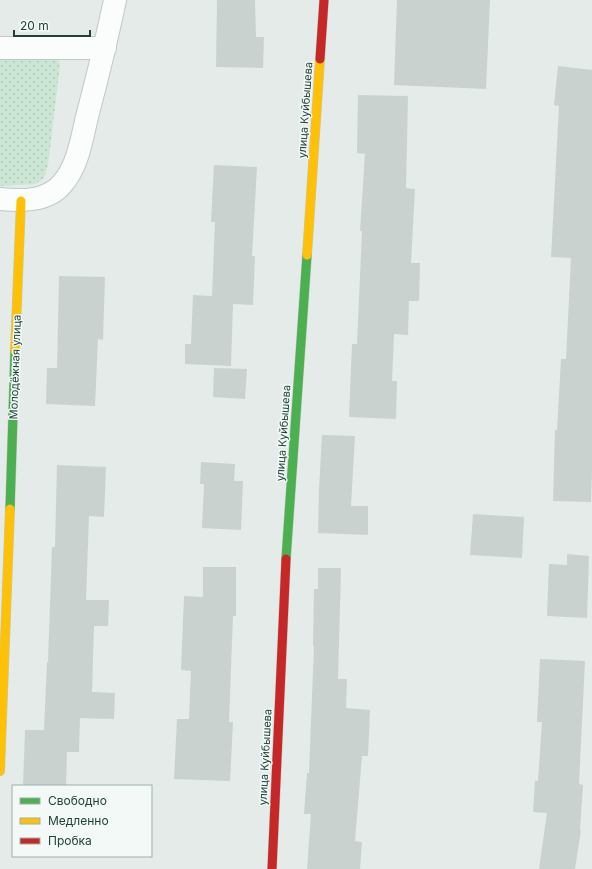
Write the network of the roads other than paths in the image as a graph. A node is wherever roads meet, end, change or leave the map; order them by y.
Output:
1 (115, 0) edge
2 (324, 0) edge
3 (0, 48) edge
4 (105, 48) junction
5 (10, 200) edge
6 (0, 771) edge
7 (272, 869) edge

1 - 4 street, Молодёжная улица
2 - 7 main road, улица Куйбышева
3 - 4 street
4 - 5 street, Молодёжная улица
5 - 6 main road, Молодёжная улица

